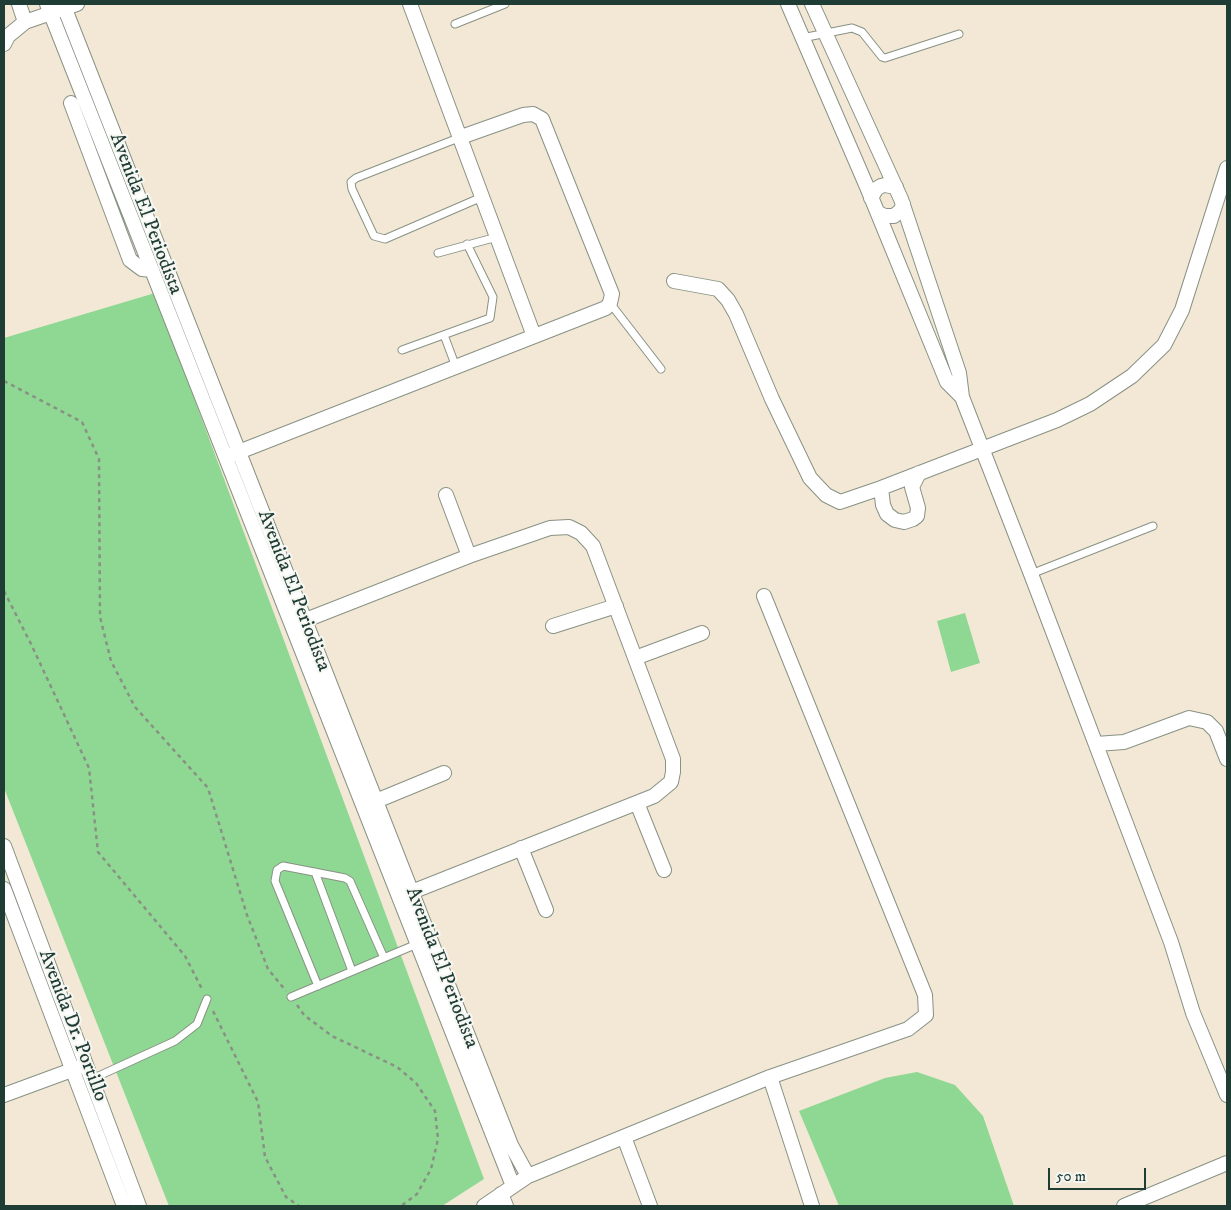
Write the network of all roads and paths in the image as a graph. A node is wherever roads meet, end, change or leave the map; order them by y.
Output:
1 (19, 4) edge
2 (410, 4) edge
3 (505, 4) edge
4 (788, 4) edge
5 (812, 4) edge
6 (68, 5) edge
7 (49, 9) edge
8 (25, 22) junction
9 (455, 24) dead end
10 (824, 32) junction
11 (959, 34) dead end
12 (802, 38) junction
13 (4, 44) edge
14 (71, 103) dead end
15 (461, 137) junction
16 (1227, 168) edge
17 (896, 187) junction
18 (482, 197) junction
19 (871, 198) junction
20 (903, 204) junction
21 (878, 213) junction
22 (497, 237) junction
23 (467, 244) junction
24 (438, 253) dead end
25 (152, 270) junction
26 (674, 281) dead end
27 (610, 303) junction
28 (444, 335) junction
29 (534, 336) junction
30 (402, 350) dead end
31 (456, 367) junction
32 (661, 369) dead end
33 (4, 381) edge
34 (962, 397) junction
35 (983, 449) junction
36 (232, 454) junction
37 (918, 473) junction
38 (881, 488) junction
39 (446, 496) dead end
40 (1153, 526) dead end
41 (469, 556) junction
42 (1031, 574) junction
43 (4, 591) edge
44 (764, 596) dead end
45 (616, 606) junction
46 (298, 623) junction
47 (553, 626) dead end
48 (702, 633) dead end
49 (635, 658) junction
50 (1096, 744) junction
51 (1227, 759) edge
52 (444, 774) dead end
53 (376, 801) junction
54 (637, 803) junction
55 (4, 846) edge
56 (522, 848) junction
57 (664, 870) dead end
58 (315, 872) junction
59 (4, 889) edge
60 (405, 894) junction
61 (546, 910) dead end
62 (417, 944) junction
63 (384, 958) junction
64 (352, 971) junction
65 (318, 986) junction
66 (291, 997) junction
67 (207, 1000) junction
68 (86, 1065) junction
69 (72, 1070) junction
70 (770, 1077) junction
71 (92, 1079) junction
72 (4, 1095) edge
73 (1227, 1095) edge
74 (624, 1138) junction
75 (1227, 1164) edge
76 (528, 1176) junction
77 (513, 1186) junction
78 (504, 1200) edge
79 (124, 1206) edge
80 (139, 1206) edge
81 (299, 1206) edge
82 (401, 1206) edge
83 (484, 1206) edge
84 (650, 1206) edge
85 (812, 1206) edge
86 (1127, 1206) edge

1 - 8 street
2 - 15 street
3 - 9 lane
4 - 12 street
5 - 10 street
6 - 7 street
6 - 36 street, Avenida El Periodista
7 - 8 street
7 - 25 street
8 - 13 street
10 - 11 lane
10 - 12 lane
10 - 17 street
12 - 19 street
14 - 25 street
15 - 18 street
15 - 18 lane
15 - 27 street
16 - 35 street
17 - 19 street
17 - 20 street
18 - 22 street
19 - 21 street
20 - 21 street
20 - 34 street
21 - 34 street
22 - 23 lane
22 - 29 street
23 - 24 lane
23 - 28 lane
25 - 36 street
26 - 38 street
27 - 29 street
27 - 32 lane
28 - 30 lane
28 - 31 lane
29 - 31 street
31 - 36 street
33 - 66 path
34 - 35 street
35 - 37 street
35 - 42 street
36 - 46 street, Avenida El Periodista
37 - 38 street
37 - 38 street
39 - 41 street
40 - 42 lane
41 - 45 street
41 - 46 street
42 - 50 street
43 - 67 path
44 - 70 street
45 - 47 street
45 - 49 street
46 - 53 street, Avenida El Periodista
46 - 60 street
48 - 49 street
49 - 54 street
50 - 51 street
50 - 73 street
52 - 53 street
53 - 60 street, Avenida El Periodista
54 - 56 street
54 - 57 street
55 - 68 street, Avenida Dr. Portillo
56 - 60 street
56 - 61 street
58 - 63 lane
58 - 64 lane
58 - 65 lane
59 - 69 street, Avenida Dr. Portillo
60 - 62 street
60 - 76 street, Avenida El Periodista
62 - 63 lane
62 - 77 street
63 - 64 lane
64 - 65 lane
65 - 66 lane
66 - 82 path
67 - 71 lane
67 - 81 path
68 - 69 street
68 - 71 street, Avenida Dr. Portillo
69 - 72 street
69 - 79 street, Avenida Dr. Portillo
70 - 74 street
70 - 85 street
71 - 80 street, Avenida Dr. Portillo
74 - 76 street
74 - 84 street
75 - 86 street
76 - 77 street
77 - 78 street
78 - 83 street

